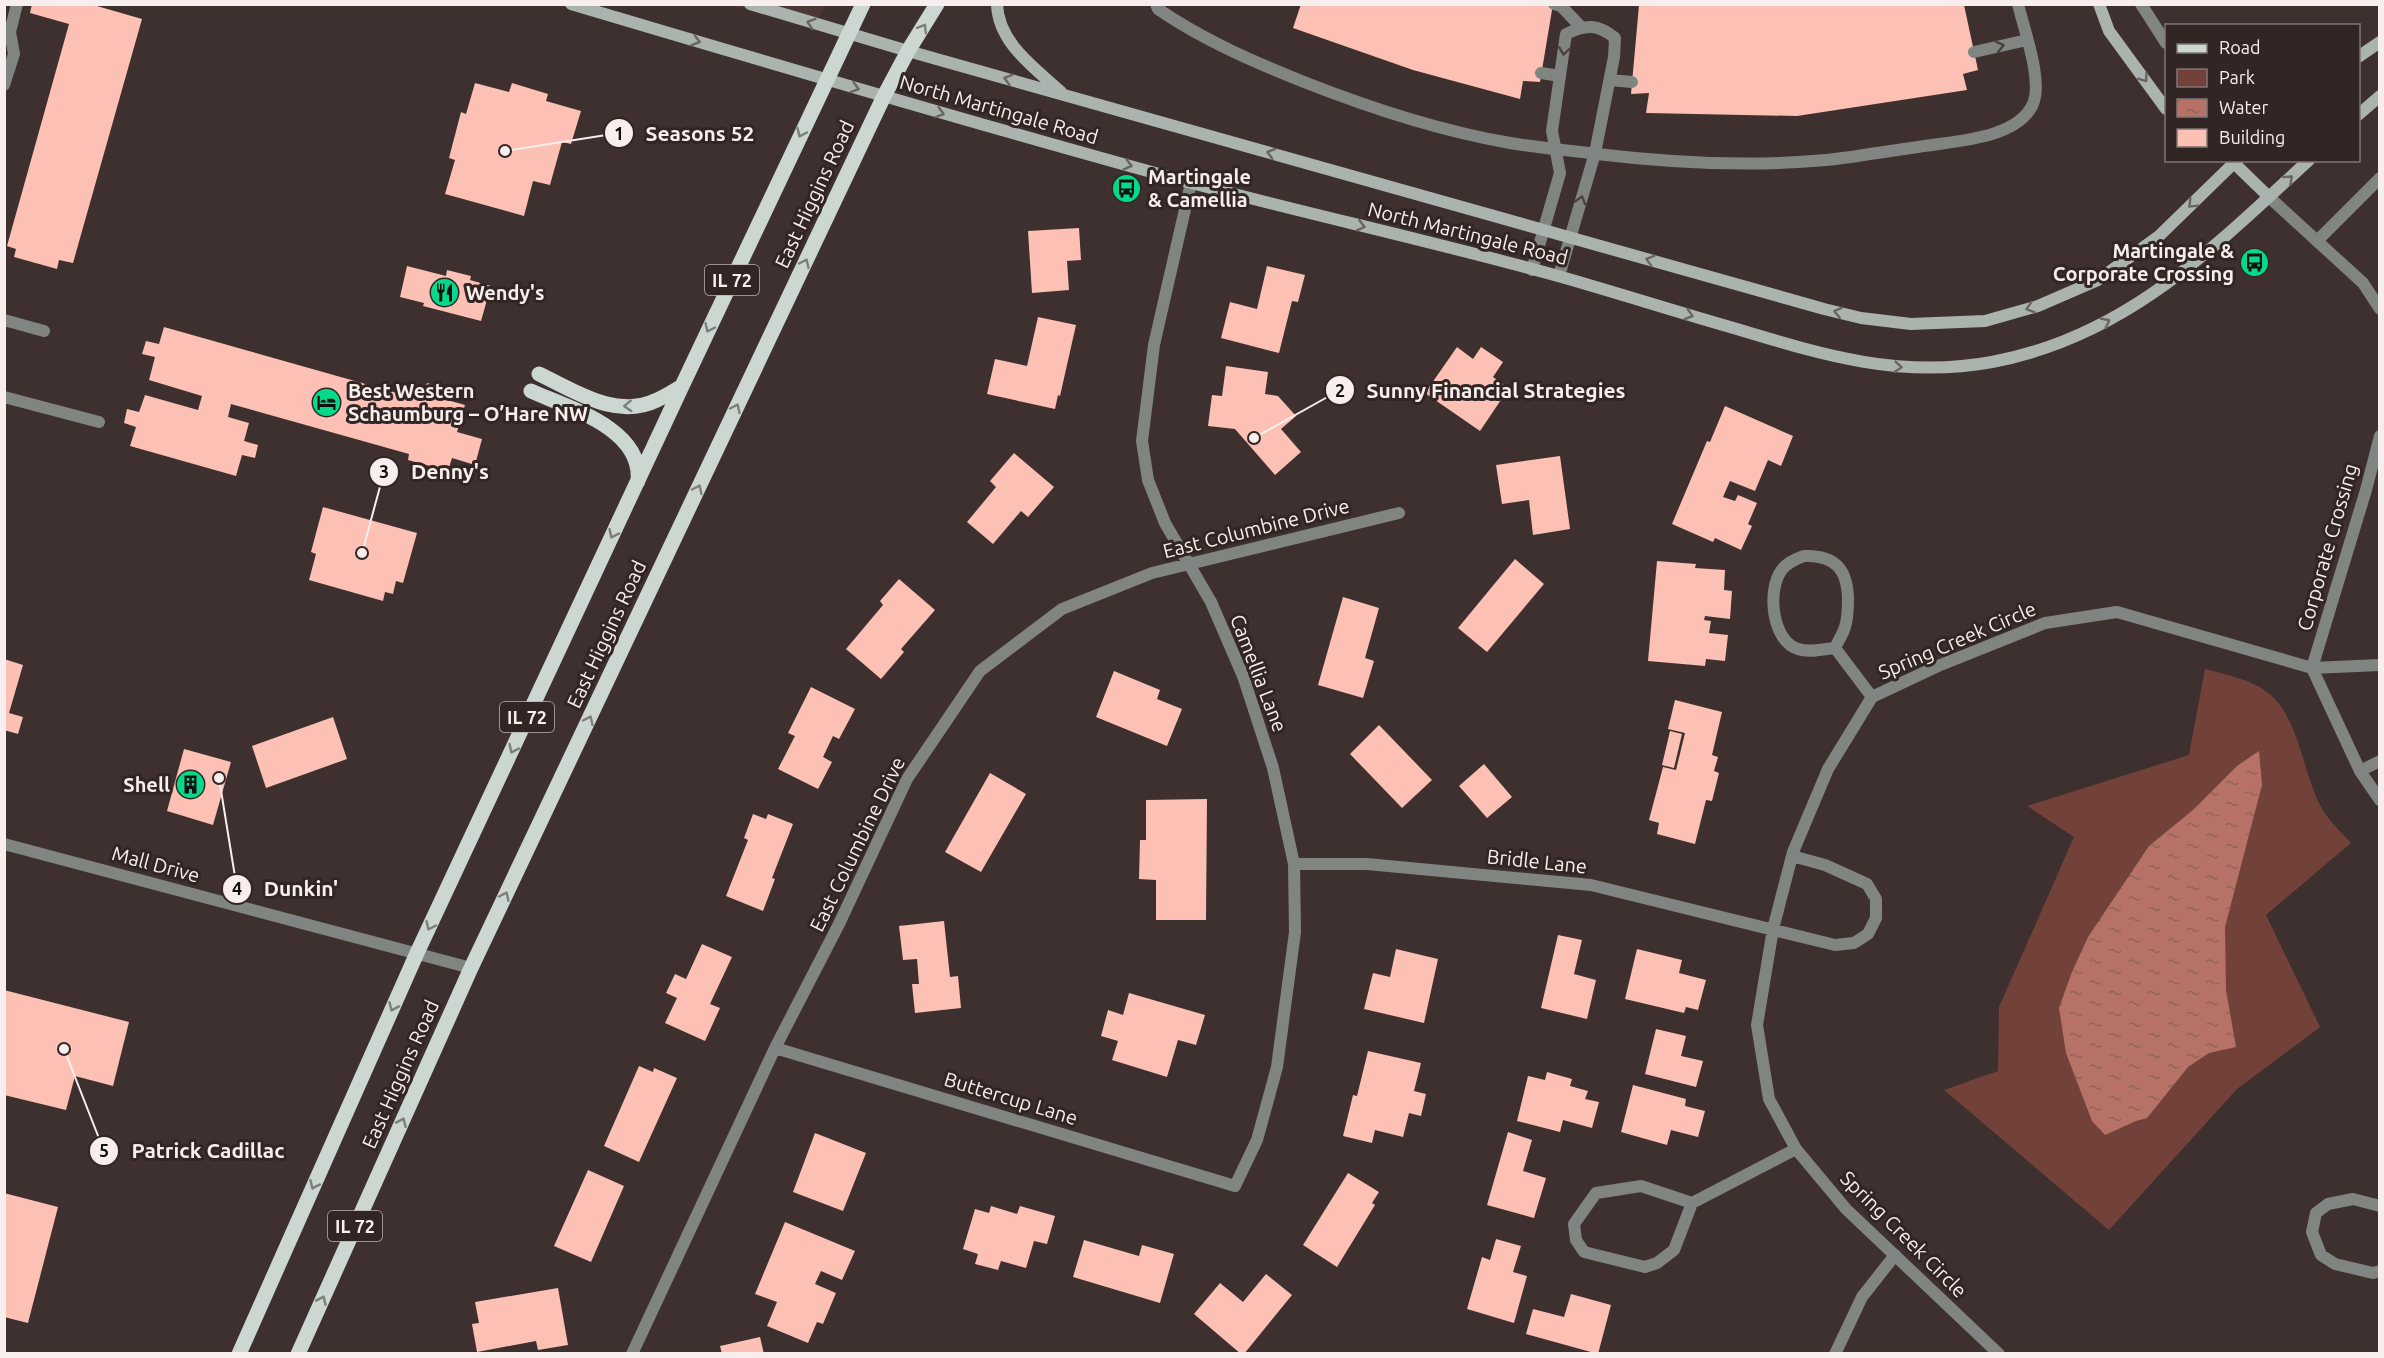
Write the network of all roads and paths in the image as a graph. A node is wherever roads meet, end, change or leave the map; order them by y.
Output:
1 (17, 4) edge
2 (571, 4) edge
3 (750, 4) edge
4 (863, 4) edge
5 (937, 4) edge
6 (997, 4) edge
7 (1156, 4) edge
8 (1554, 4) edge
9 (2018, 4) edge
10 (2099, 4) edge
11 (2141, 4) edge
12 (1581, 27) junction
13 (848, 34) junction
14 (2026, 40) junction
15 (2165, 41) edge
16 (2379, 42) edge
17 (908, 51) junction
18 (1974, 52) dead end
19 (2360, 56) edge
20 (1541, 73) dead end
21 (1560, 76) junction
22 (826, 80) junction
23 (1610, 80) junction
24 (1632, 82) dead end
25 (4, 85) edge
26 (1065, 95) junction
27 (884, 96) junction
28 (2379, 96) edge
29 (2165, 108) edge
30 (2360, 112) edge
31 (1557, 150) junction
32 (1595, 153) junction
33 (2231, 162) edge
34 (2233, 162) edge
35 (2307, 162) edge
36 (2379, 178) edge
37 (1191, 183) junction
38 (2269, 197) junction
39 (1544, 230) junction
40 (1570, 237) junction
41 (2317, 241) junction
42 (1532, 270) junction
43 (1559, 276) junction
44 (2379, 309) edge
45 (4, 320) edge
46 (44, 331) dead end
47 (539, 374) dead end
48 (681, 386) junction
49 (531, 391) dead end
50 (4, 397) edge
51 (99, 422) dead end
52 (2379, 436) edge
53 (2376, 460) edge
54 (638, 481) junction
55 (1399, 513) dead end
56 (1187, 564) junction
57 (1835, 648) junction
58 (2379, 665) edge
59 (2312, 668) junction
60 (1872, 697) junction
61 (2379, 761) edge
62 (2360, 771) junction
63 (2379, 800) edge
64 (4, 844) edge
65 (1792, 856) junction
66 (1294, 864) junction
67 (1773, 928) junction
68 (417, 953) junction
69 (471, 968) junction
70 (775, 1047) junction
71 (1796, 1149) junction
72 (1235, 1186) joint
73 (1692, 1203) junction
74 (2379, 1206) edge
75 (1895, 1255) junction
76 (2379, 1271) edge
77 (239, 1353) edge
78 (298, 1353) edge
79 (632, 1353) edge
80 (1835, 1353) edge
81 (1999, 1353) edge

1 - 25 street
2 -> 22 street, North Martingale Road
13 -> 3 street, North Martingale Road
4 - 13 main road, East Higgins Road / IL 72
17 -> 5 main road, East Higgins Road / IL 72
6 - 26 street
7 - 31 street
8 - 12 street
9 - 14 street
10 -> 29 street
11 - 15 street
12 -> 21 street
12 - 23 street
13 - 17 street, North Martingale Road
13 - 22 main road, East Higgins Road / IL 72
18 -> 14 street
14 - 32 street
16 - 19 street
26 -> 17 street, North Martingale Road
17 - 27 main road, East Higgins Road / IL 72
20 - 21 street
21 - 31 street
22 -> 27 street, North Martingale Road
22 -> 48 main road, East Higgins Road / IL 72
23 - 24 street
23 - 32 street
39 -> 26 street, North Martingale Road
27 -> 37 street, North Martingale Road
69 -> 27 main road, East Higgins Road / IL 72
28 - 30 street
31 - 32 street
31 - 39 street
40 -> 32 street
33 -> 40 street, North Martingale Road
34 - 38 street
38 -> 35 street, North Martingale Road
36 - 41 street
37 -> 42 street, North Martingale Road
37 - 56 street, Camellia Lane
38 - 41 street
43 -> 38 street, North Martingale Road
39 - 40 street, North Martingale Road
39 - 42 street
40 - 43 street
41 - 44 street
42 - 43 street, North Martingale Road
45 - 46 street
48 -> 47 main road
48 - 54 main road, East Higgins Road / IL 72
49 - 54 main road
50 - 51 street
52 - 53 street, Corporate Crossing
53 - 59 street, Corporate Crossing
54 -> 68 main road, East Higgins Road / IL 72
55 - 56 street, East Columbine Drive
56 - 66 street, Camellia Lane
56 - 70 street, East Columbine Drive
57 - 57 street
57 - 60 street
58 - 59 street, Spring Creek Circle
59 - 60 street, Spring Creek Circle
59 - 62 street
60 - 65 street, Spring Creek Circle
61 - 62 street
62 - 63 street
64 - 68 street, Mall Drive
65 - 67 street, Spring Creek Circle
65 - 67 street, Bridle Lane
66 - 67 street, Bridle Lane
66 - 72 street, Camellia Lane
67 - 71 street, Spring Creek Circle
68 - 69 street, Mall Drive
68 -> 77 main road, East Higgins Road / IL 72
78 -> 69 main road, East Higgins Road / IL 72
70 - 72 street, Buttercup Lane
70 - 79 street, East Columbine Drive
71 - 73 street
71 - 75 street, Spring Creek Circle
73 - 73 street
74 - 76 street
75 - 80 street
75 - 81 street, Spring Creek Circle

